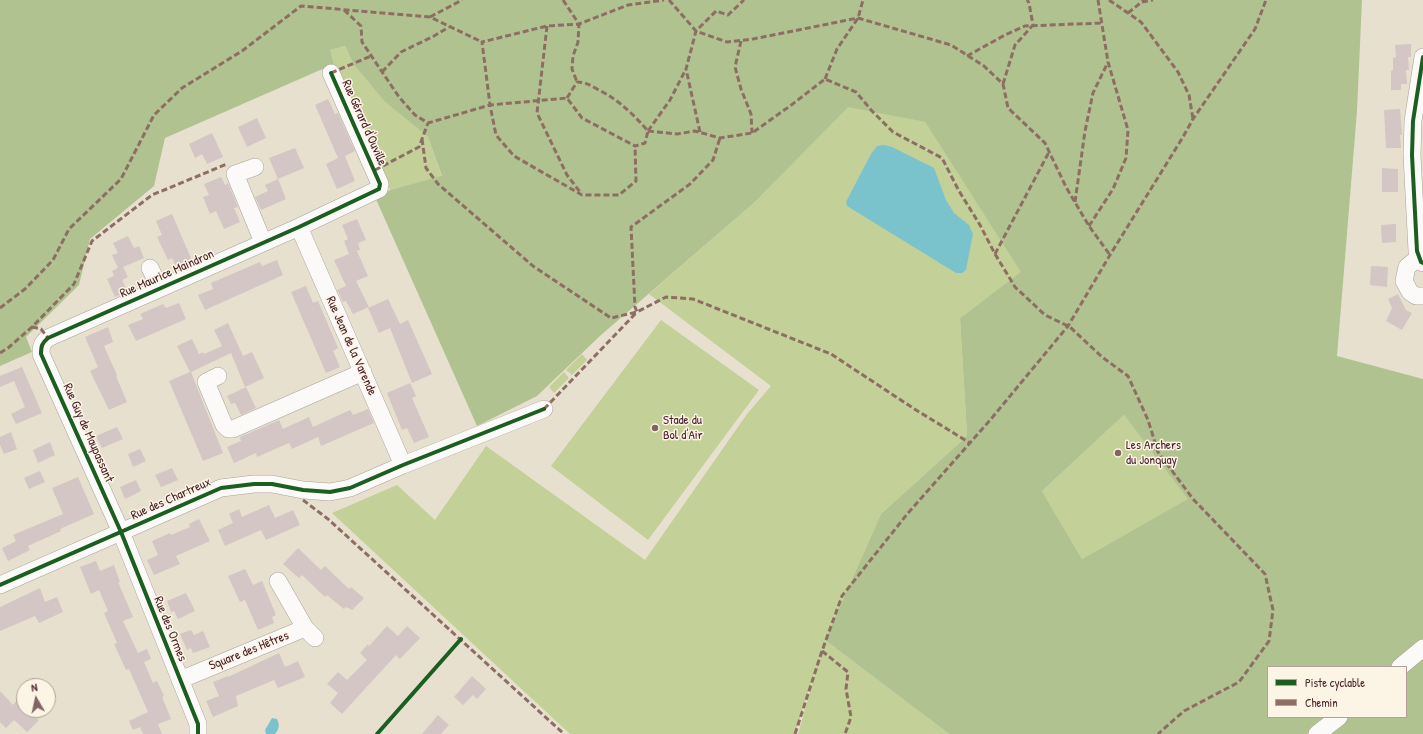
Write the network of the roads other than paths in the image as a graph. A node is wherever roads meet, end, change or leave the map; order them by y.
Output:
1 (1423, 57) edge
2 (331, 73) dead end
3 (255, 167) dead end
4 (299, 227) junction
5 (263, 242) junction
6 (1421, 260) edge
7 (150, 268) dead end
8 (160, 288) junction
9 (1423, 296) edge
10 (43, 342) joint
11 (363, 372) junction
12 (218, 376) dead end
13 (544, 409) dead end
14 (403, 465) junction
15 (120, 532) junction
16 (278, 581) dead end
17 (0, 585) edge
18 (1423, 648) edge
19 (1401, 666) edge
20 (180, 680) junction
21 (1338, 718) edge
22 (198, 734) edge
23 (1317, 734) edge

1 - 6 street
2 - 4 street, Rue Gérard d'Ouville
3 - 5 street
4 - 5 street, Rue Maurice Maindron
4 - 11 street, Rue Jean de la Varende
5 - 8 street, Rue Maurice Maindron
6 - 9 street
7 - 8 street
8 - 10 street, Rue Maurice Maindron
10 - 15 street, Rue Guy de Maupassant
11 - 12 street
11 - 14 street, Rue Jean de la Varende
13 - 14 street, Rue des Chartreux
14 - 15 street, Rue des Chartreux
15 - 17 street, Rue des Chartreux
15 - 20 street, Rue des Ormes
16 - 20 street, Square des Hêtres
18 - 19 street
20 - 22 street, Rue des Ormes
21 - 23 street

